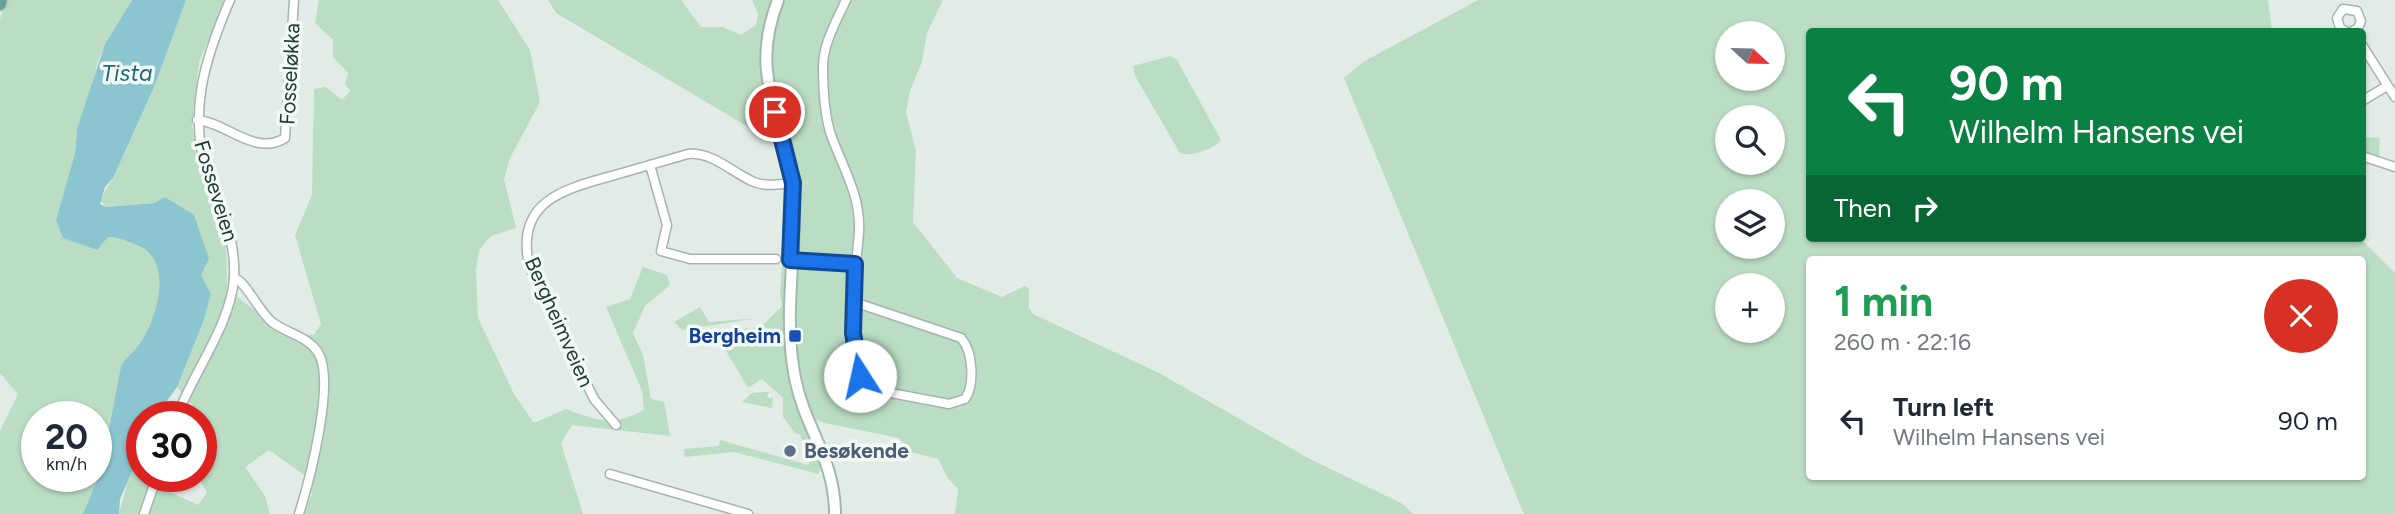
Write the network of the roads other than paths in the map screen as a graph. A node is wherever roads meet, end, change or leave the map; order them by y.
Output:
1 (230, 0) edge
2 (294, 0) edge
3 (778, 0) edge
4 (846, 0) edge
5 (2366, 52) edge
6 (2387, 86) junction
7 (2395, 97) edge
8 (2366, 99) edge
9 (197, 120) junction
10 (2366, 156) edge
11 (650, 166) junction
12 (2395, 167) edge
13 (793, 183) junction
14 (776, 259) dead end
15 (790, 260) junction
16 (855, 264) junction
17 (234, 278) junction
18 (854, 302) junction
19 (184, 401) edge
20 (616, 425) dead end
21 (610, 474) dead end
22 (151, 492) edge
23 (144, 514) edge
24 (299, 514) edge
25 (748, 514) edge
26 (835, 514) edge

1 - 9 street, Fosseveien
2 - 9 street, Fosseløkka
3 - 13 main road
4 - 16 street
5 - 6 street
6 - 7 street
6 - 8 street
9 - 17 street, Fosseveien
10 - 12 street
11 - 13 street, Bergheimveien
11 - 14 street
11 - 20 street, Bergheimveien
13 - 15 main road
15 - 16 street
15 - 26 main road
16 - 18 street
17 - 19 street, Fosseveien
17 - 24 street
18 - 18 street
21 - 25 street
22 - 23 street

